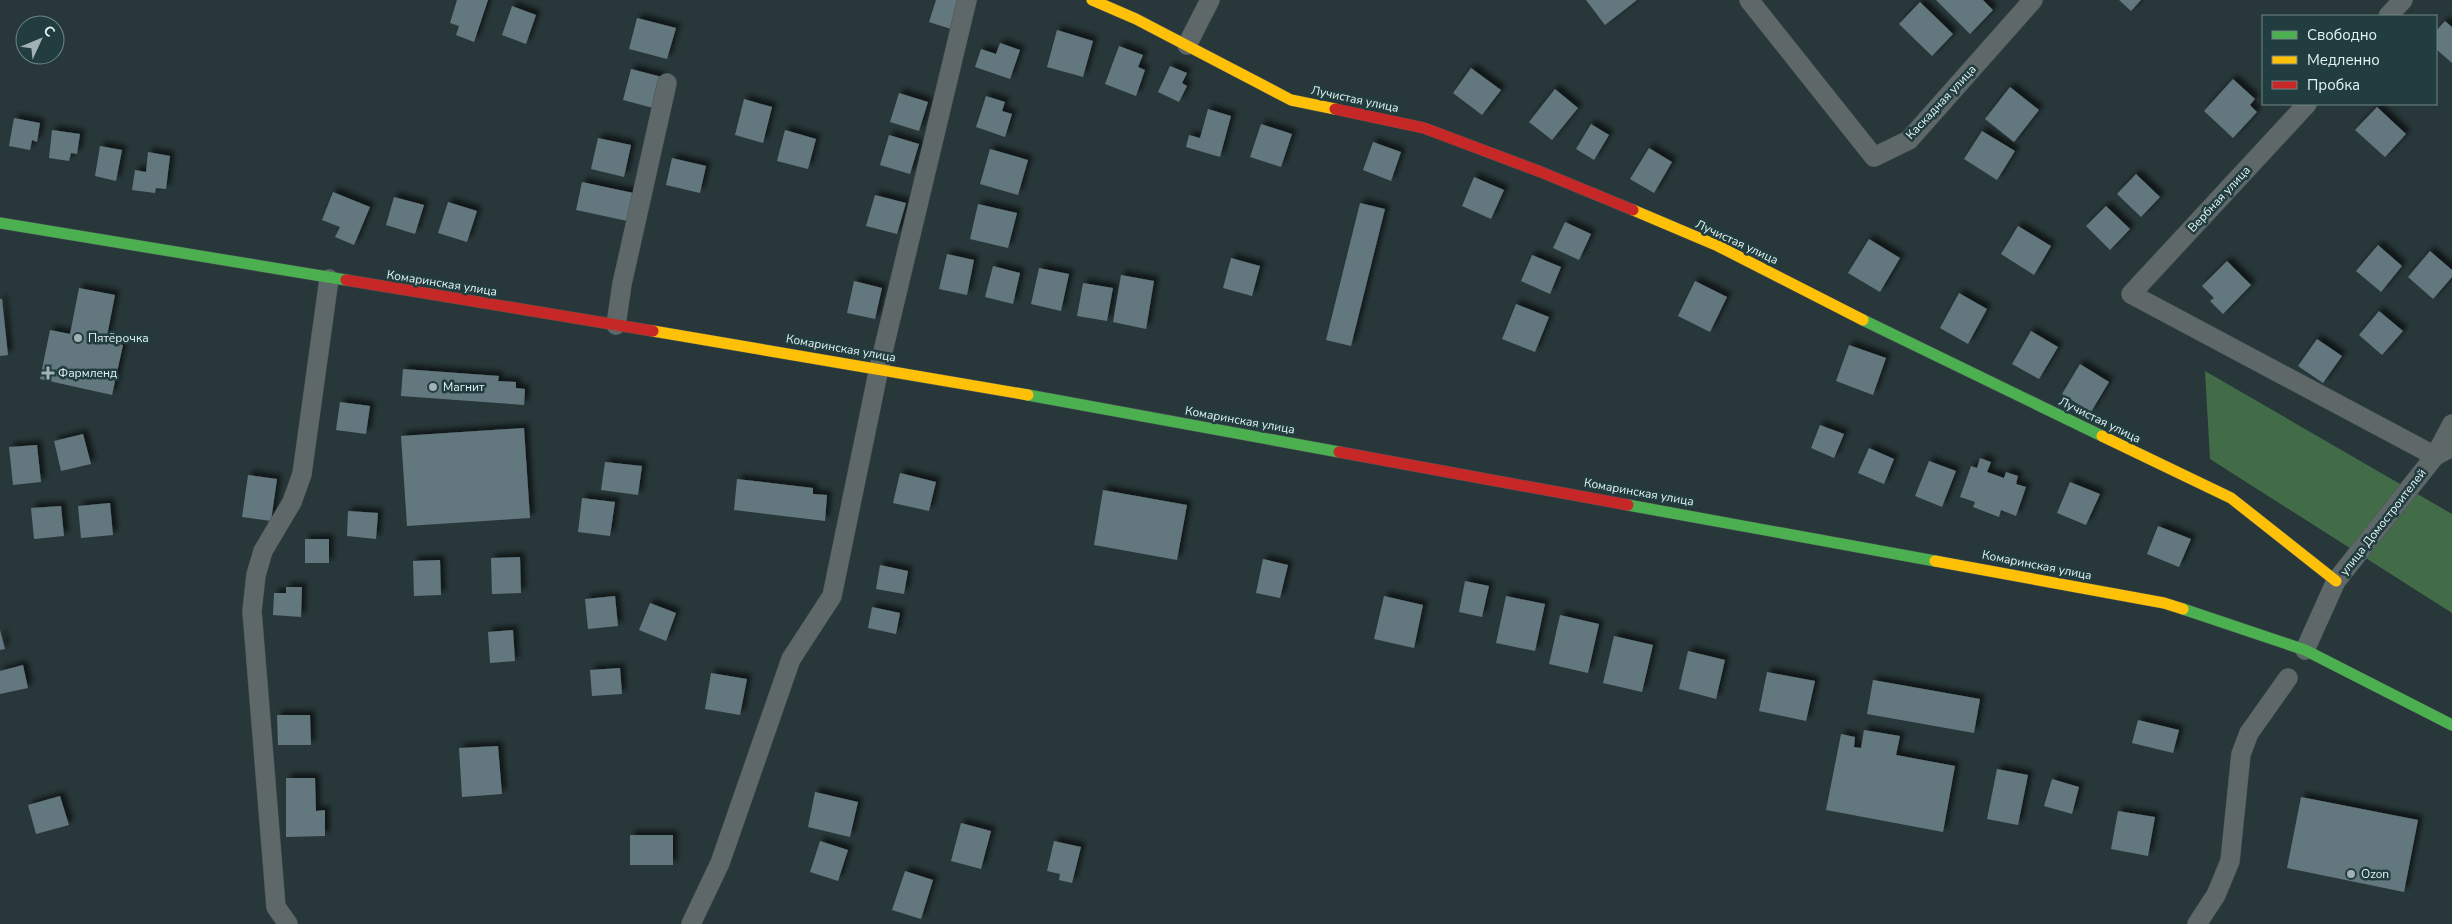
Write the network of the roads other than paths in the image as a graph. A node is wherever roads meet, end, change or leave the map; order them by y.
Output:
1 (967, 0) edge
2 (1092, 0) edge
3 (1210, 0) edge
4 (1749, 0) edge
5 (2033, 0) edge
6 (2404, 0) edge
7 (2389, 15) edge
8 (1187, 45) junction
9 (667, 83) dead end
10 (2306, 105) edge
11 (0, 223) edge
12 (329, 279) junction
13 (616, 325) junction
14 (879, 368) junction
15 (2452, 424) edge
16 (2452, 447) edge
17 (2435, 456) junction
18 (2336, 581) junction
19 (2305, 650) junction
20 (2288, 678) dead end
21 (2452, 725) edge
22 (288, 924) edge
23 (691, 924) edge
24 (2197, 924) edge

1 - 14 street
2 - 8 street, Лучистая улица
3 - 8 street
4 - 5 street, Каскадная улица
6 - 7 street
8 - 18 street, Лучистая улица
9 - 13 street
10 - 17 street, Вербная улица
11 - 12 street, Комаринская улица
12 - 13 street, Комаринская улица
12 - 22 street
13 - 14 street, Комаринская улица
14 - 19 street, Комаринская улица
14 - 23 street
15 - 17 street, улица Домостроителей
16 - 17 street
17 - 18 street, улица Домостроителей
18 - 19 street, улица Домостроителей
19 - 21 street, Комаринская улица
20 - 24 street

